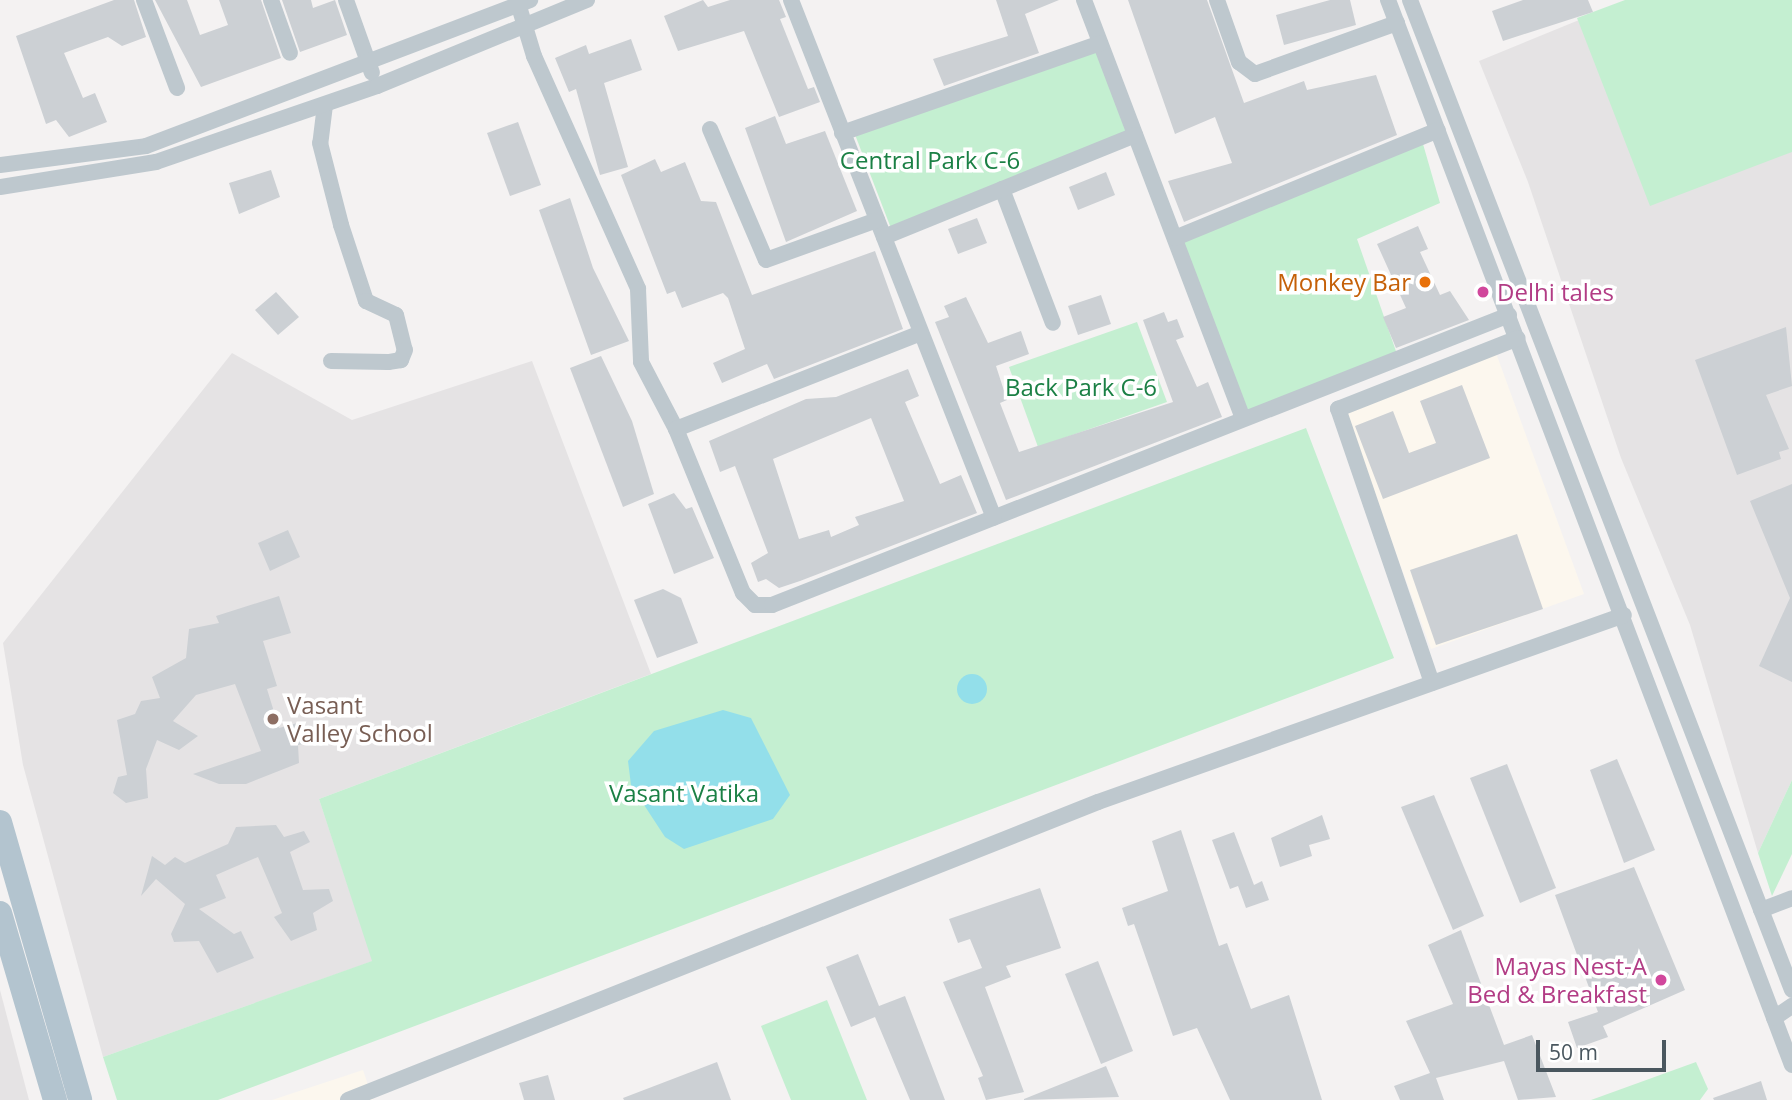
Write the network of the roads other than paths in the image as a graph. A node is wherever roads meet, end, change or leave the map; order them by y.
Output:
1 (144, 0) edge
2 (271, 0) edge
3 (346, 0) edge
4 (587, 0) edge
5 (790, 0) edge
6 (1084, 0) edge
7 (1217, 0) edge
8 (1388, 0) edge
9 (1413, 1) edge
10 (522, 2) edge
11 (1397, 23) junction
12 (527, 27) junction
13 (1100, 43) junction
14 (290, 53) dead end
15 (369, 65) junction
16 (377, 86) junction
17 (177, 88) dead end
18 (325, 105) junction
19 (710, 129) dead end
20 (1438, 130) junction
21 (842, 133) junction
22 (1135, 135) junction
23 (0, 166) edge
24 (0, 187) edge
25 (1002, 189) junction
26 (877, 220) junction
27 (884, 237) junction
28 (1175, 238) junction
29 (1509, 315) junction
30 (1053, 323) dead end
31 (921, 333) junction
32 (1518, 338) junction
33 (331, 362) dead end
34 (1242, 416) junction
35 (676, 429) junction
36 (994, 518) junction
37 (1624, 615) junction
38 (1432, 683) junction
39 (0, 822) edge
40 (1792, 898) edge
41 (1761, 910) junction
42 (0, 913) edge
43 (1792, 990) edge
44 (1792, 1006) edge
45 (1774, 1018) junction
46 (1792, 1065) edge
47 (55, 1100) edge
48 (80, 1100) edge
49 (348, 1100) edge

1 - 17 street
2 - 14 street
3 - 15 street
4 - 12 street
5 - 21 street
6 - 13 street
7 - 11 street
8 - 11 street
9 - 41 street
10 - 12 street
10 - 15 street
11 - 20 street
12 - 16 street
12 - 35 street
13 - 21 street
13 - 22 street
15 - 16 street
15 - 23 street
16 - 18 street
18 - 24 street
18 - 33 street
19 - 26 street
20 - 28 street
20 - 29 street
21 - 26 street
22 - 25 street
22 - 28 street
25 - 27 street
25 - 30 street
26 - 27 street
27 - 31 street
28 - 34 street
29 - 32 street
29 - 34 street
31 - 35 street
31 - 36 street
32 - 37 street
32 - 38 street
34 - 36 street
35 - 36 street
37 - 38 street
37 - 45 street
38 - 49 street
39 - 48 main road
40 - 41 street
41 - 43 street
42 - 47 main road
44 - 45 street
45 - 46 street

